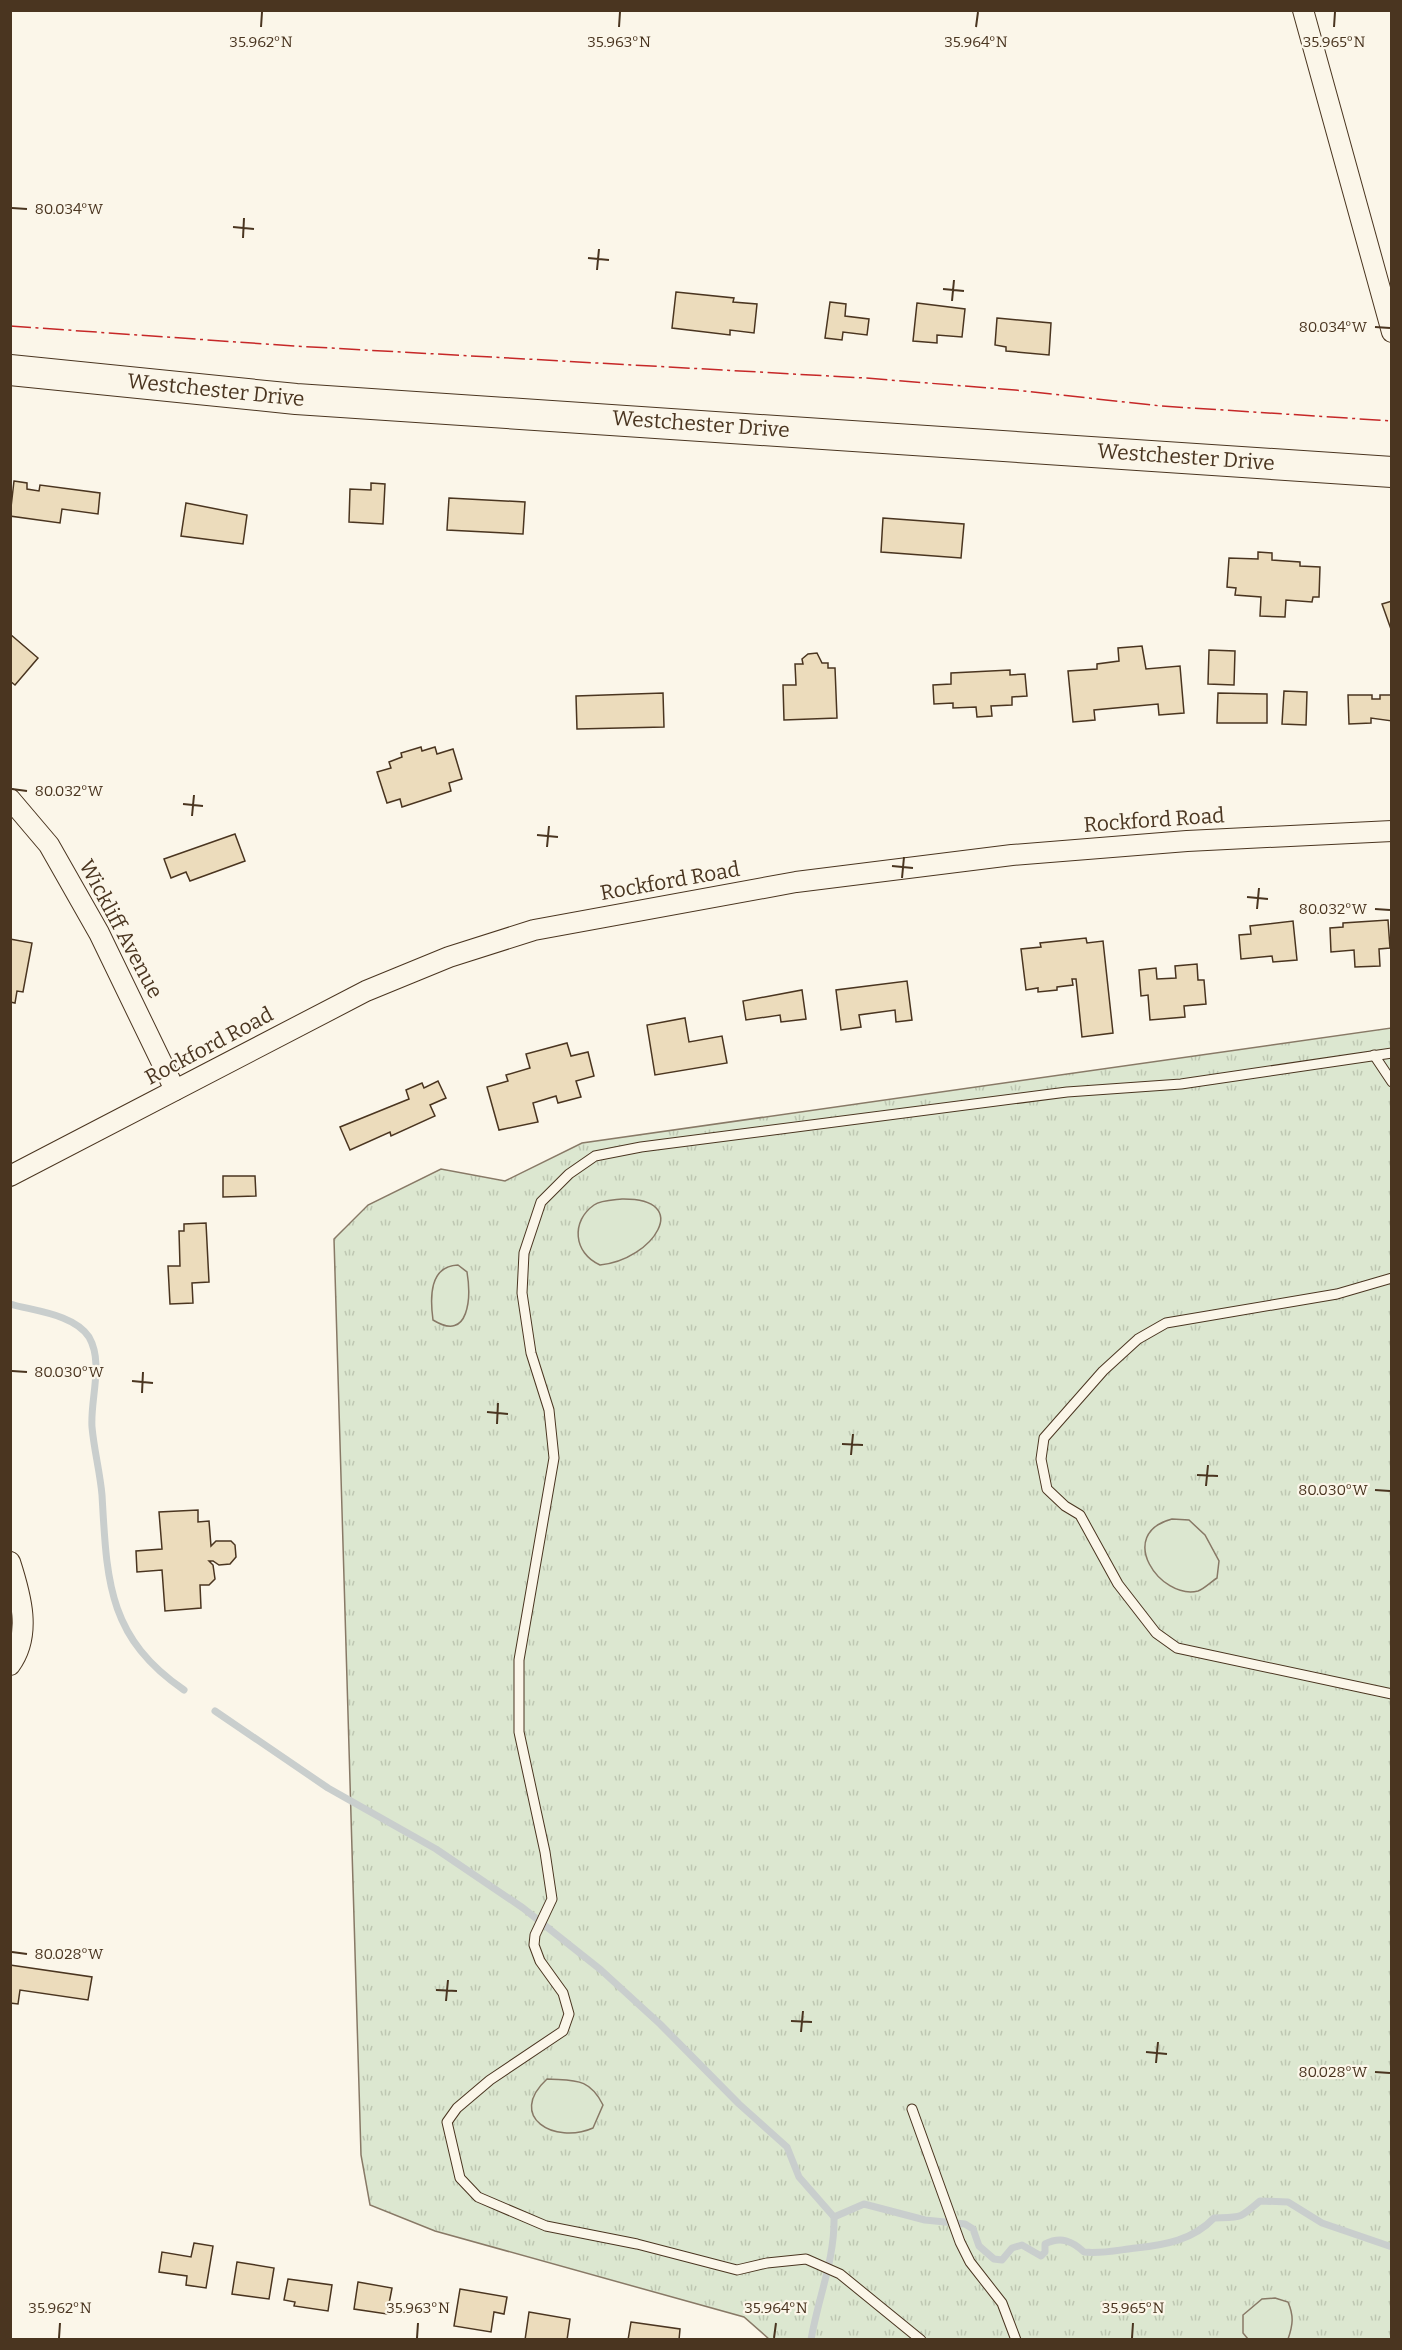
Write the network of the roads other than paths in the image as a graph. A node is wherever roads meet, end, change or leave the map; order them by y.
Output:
1 (1303, 10) edge
2 (1392, 332) edge
3 (10, 370) edge
4 (1392, 472) edge
5 (10, 799) edge
6 (1392, 831) edge
7 (1392, 1053) edge
8 (1374, 1055) junction
9 (1392, 1082) edge
10 (175, 1090) junction
11 (10, 1176) edge
12 (1392, 1278) edge
13 (10, 1562) edge
14 (10, 1665) edge
15 (1392, 1694) edge
16 (912, 2109) dead end
17 (921, 2340) edge
18 (1016, 2340) edge

1 - 2 street
3 - 4 main road, Westchester Drive
5 - 10 street, Wickliff Avenue
6 - 10 street, Rockford Road
7 - 8 lane
8 - 9 lane
8 - 17 lane
10 - 11 street, Rockford Road
12 - 15 lane
13 - 14 street
16 - 18 lane

